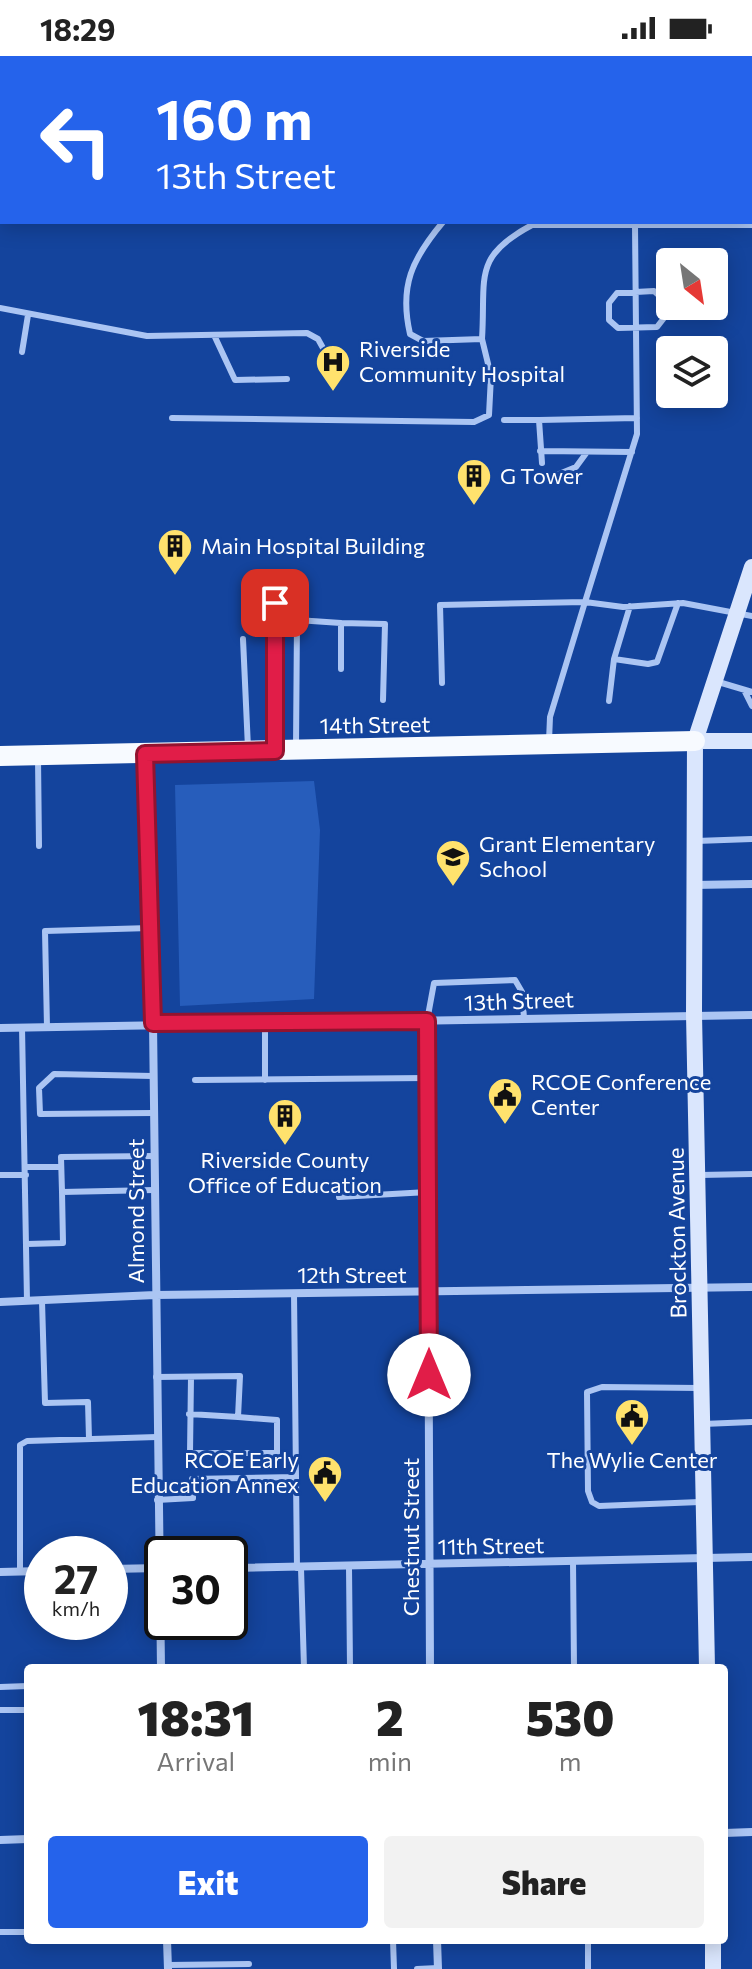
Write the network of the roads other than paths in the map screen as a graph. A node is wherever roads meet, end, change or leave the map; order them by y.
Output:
1 (441, 224) edge
2 (635, 225) junction
3 (752, 225) edge
4 (636, 292) junction
5 (0, 308) edge
6 (28, 315) junction
7 (636, 329) junction
8 (214, 335) junction
9 (482, 339) junction
10 (22, 352) dead end
11 (328, 357) dead end
12 (287, 379) dead end
13 (172, 418) dead end
14 (637, 418) junction
15 (504, 420) dead end
16 (539, 420) junction
17 (540, 451) junction
18 (587, 452) junction
19 (632, 452) junction
20 (542, 463) dead end
21 (559, 474) dead end
22 (752, 567) edge
23 (748, 591) edge
24 (585, 602) junction
25 (275, 603) dead end
26 (678, 603) junction
27 (630, 606) junction
28 (745, 614) edge
29 (341, 623) junction
30 (243, 639) dead end
31 (614, 659) junction
32 (341, 669) dead end
33 (715, 681) junction
34 (442, 683) dead end
35 (748, 691) edge
36 (383, 700) dead end
37 (609, 701) dead end
38 (752, 706) edge
39 (695, 741) junction
40 (752, 741) edge
41 (548, 745) junction
42 (275, 751) junction
43 (296, 751) junction
44 (248, 752) junction
45 (145, 754) junction
46 (0, 756) edge
47 (38, 756) junction
48 (752, 839) edge
49 (693, 841) junction
50 (39, 846) dead end
51 (752, 884) edge
52 (692, 885) junction
53 (150, 928) junction
54 (694, 1014) junction
55 (752, 1015) edge
56 (524, 1018) junction
57 (427, 1021) junction
58 (265, 1022) junction
59 (153, 1023) junction
60 (22, 1027) junction
61 (47, 1027) junction
62 (0, 1028) edge
63 (153, 1076) junction
64 (427, 1078) junction
65 (195, 1080) dead end
66 (265, 1080) junction
67 (153, 1113) junction
68 (154, 1156) junction
69 (61, 1167) junction
70 (26, 1171) junction
71 (752, 1174) edge
72 (0, 1175) edge
73 (698, 1175) junction
74 (154, 1190) junction
75 (65, 1192) junction
76 (428, 1192) junction
77 (339, 1197) dead end
78 (27, 1244) junction
79 (752, 1287) edge
80 (701, 1289) junction
81 (294, 1293) junction
82 (429, 1293) junction
83 (155, 1295) junction
84 (27, 1301) junction
85 (42, 1301) junction
86 (0, 1302) edge
87 (156, 1377) junction
88 (191, 1377) junction
89 (702, 1388) junction
90 (189, 1414) junction
91 (238, 1417) junction
92 (752, 1422) edge
93 (703, 1424) junction
94 (157, 1437) junction
95 (89, 1439) junction
96 (296, 1477) junction
97 (157, 1500) junction
98 (704, 1502) junction
99 (159, 1536) edge
100 (752, 1557) edge
101 (705, 1558) junction
102 (573, 1562) junction
103 (428, 1566) junction
104 (349, 1567) junction
105 (248, 1568) edge
106 (299, 1568) junction
107 (20, 1571) junction
108 (24, 1571) edge
109 (0, 1572) edge
110 (161, 1640) edge
111 (161, 1664) edge
112 (304, 1664) edge
113 (350, 1664) edge
114 (430, 1664) edge
115 (574, 1664) edge
116 (707, 1664) edge
117 (0, 1686) edge
118 (24, 1686) edge
119 (0, 1697) edge
120 (0, 1710) edge
121 (24, 1710) edge
122 (752, 1832) edge
123 (728, 1833) edge
124 (24, 1839) edge
125 (0, 1840) edge
126 (0, 1932) edge
127 (24, 1932) edge
128 (167, 1944) edge
129 (393, 1944) edge
130 (437, 1944) edge
131 (588, 1944) edge
132 (713, 1944) edge
133 (249, 1964) dead end
134 (168, 1967) edge
135 (438, 1968) edge
136 (394, 1969) edge
137 (417, 1969) edge
138 (588, 1969) edge
139 (713, 1969) edge

1 - 9 lane
2 - 3 lane
2 - 4 lane
2 - 9 lane
4 - 7 lane
4 - 7 lane
4 - 7 lane
5 - 6 lane
6 - 8 lane
6 - 10 lane
7 - 14 lane
8 - 11 lane
8 - 12 lane
9 - 13 lane
14 - 16 lane
14 - 19 lane
15 - 16 lane
16 - 17 lane
17 - 18 lane
17 - 20 lane
18 - 19 lane
18 - 21 lane
19 - 24 lane
22 - 23 main road, Brockton Avenue
23 - 28 main road, Brockton Avenue
24 - 27 lane
24 - 34 lane
24 - 41 lane
25 - 42 lane
26 - 27 lane
26 - 28 lane
26 - 31 lane
27 - 31 lane
28 - 33 main road, Brockton Avenue
29 - 32 lane
29 - 36 lane
29 - 43 lane
30 - 44 lane
31 - 37 lane
33 - 35 lane
33 - 39 main road, Brockton Avenue
35 - 38 lane
39 - 40 main road, 14th Street
39 - 41 main road, 14th Street
39 - 49 main road, Brockton Avenue
41 - 43 main road, 14th Street
42 - 43 main road, 14th Street
42 - 44 main road, 14th Street
44 - 45 main road, 14th Street
45 - 47 main road, 14th Street
45 - 53 street, Almond Street
46 - 47 main road, 14th Street
47 - 50 lane
48 - 49 lane
49 - 52 main road, Brockton Avenue
51 - 52 street
52 - 54 main road, Brockton Avenue
53 - 59 street, Almond Street
53 - 61 lane
54 - 55 street, 13th Street
54 - 56 street, 13th Street
54 - 73 main road, Brockton Avenue
56 - 57 street, 13th Street
56 - 57 lane
57 - 58 street, 13th Street
57 - 64 street, Chestnut Street
58 - 59 street, 13th Street
58 - 66 lane
59 - 61 street, 13th Street
59 - 63 street, Almond Street
60 - 61 street, 13th Street
60 - 62 street, 13th Street
60 - 70 lane
63 - 67 street, Almond Street
63 - 67 lane
64 - 66 lane
64 - 76 street, Chestnut Street
65 - 66 lane
67 - 68 street, Almond Street
68 - 69 lane
68 - 74 street, Almond Street
69 - 70 lane
69 - 75 lane
70 - 72 lane
70 - 78 lane
71 - 73 lane
73 - 80 main road, Brockton Avenue
74 - 75 lane
74 - 83 street, Almond Street
75 - 78 lane
76 - 77 lane
76 - 82 street, Chestnut Street
78 - 84 lane
79 - 80 street, 12th Street
80 - 82 street, 12th Street
80 - 89 main road, Brockton Avenue
81 - 82 street, 12th Street
81 - 83 street, 12th Street
81 - 96 lane
82 - 103 street, Chestnut Street
83 - 85 street, 12th Street
83 - 87 street, Almond Street
84 - 85 street, 12th Street
84 - 86 street, 12th Street
85 - 95 lane
87 - 88 lane
87 - 94 street, Almond Street
88 - 90 lane
88 - 91 lane
89 - 93 main road, Brockton Avenue
89 - 98 lane
90 - 91 lane
90 - 91 lane
92 - 93 lane
93 - 98 main road, Brockton Avenue
94 - 95 lane
94 - 97 street, Almond Street
95 - 107 lane
96 - 97 lane
96 - 106 lane
97 - 99 street, Almond Street
98 - 101 main road, Brockton Avenue
100 - 101 street, 11th Street
101 - 102 street, 11th Street
101 - 116 main road, Brockton Avenue
102 - 103 street, 11th Street
102 - 115 lane
103 - 104 street, 11th Street
103 - 114 street, Chestnut Street
104 - 106 street, 11th Street
104 - 113 lane
105 - 106 street, 11th Street
106 - 112 lane
107 - 108 street
107 - 109 street
110 - 111 street, Almond Street
117 - 118 lane
117 - 119 lane
120 - 121 lane
122 - 123 street
124 - 125 street
126 - 127 lane
128 - 134 street
129 - 136 lane
130 - 135 street
131 - 138 lane
132 - 139 main road
133 - 134 lane
135 - 137 lane

